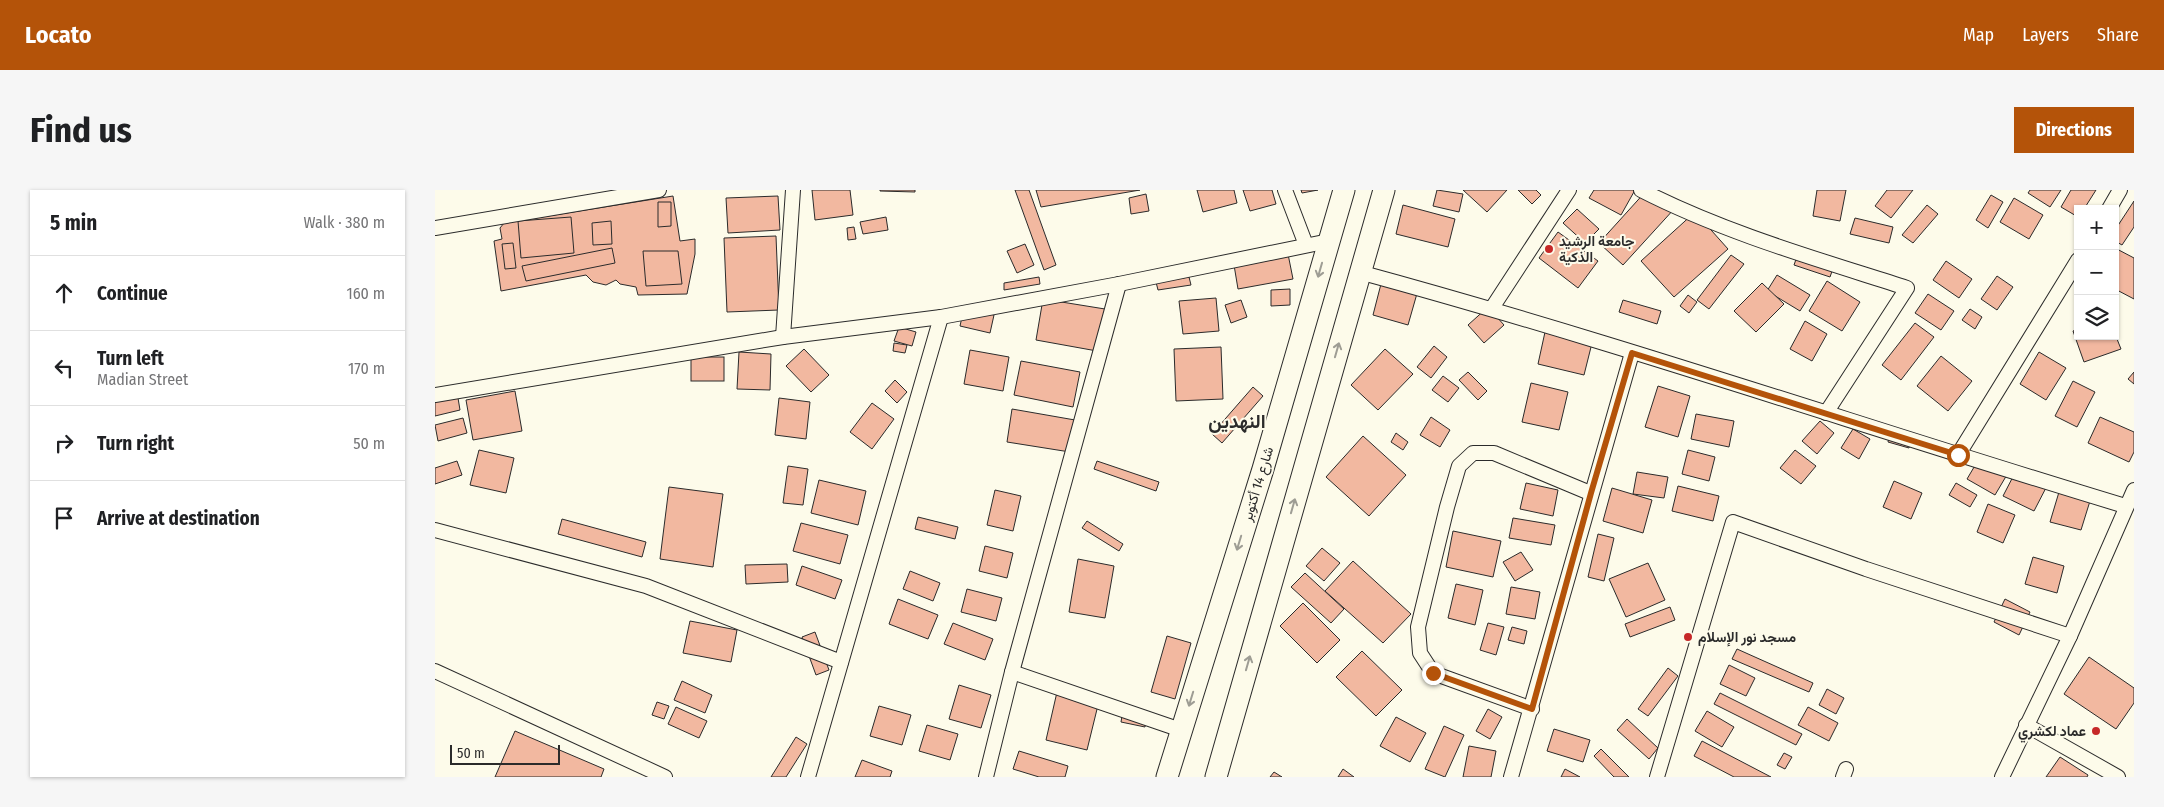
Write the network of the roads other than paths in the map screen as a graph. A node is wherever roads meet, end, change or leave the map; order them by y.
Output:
1 (659, 190) edge
2 (793, 190) edge
3 (1285, 190) edge
4 (1344, 190) edge
5 (1384, 190) edge
6 (1569, 190) edge
7 (1641, 190) edge
8 (2120, 190) edge
9 (643, 191) edge
10 (2111, 205) edge
11 (435, 228) edge
12 (1329, 240) junction
13 (1306, 245) junction
14 (2074, 266) edge
15 (1359, 272) junction
16 (1119, 284) junction
17 (1492, 308) junction
18 (941, 317) junction
19 (783, 337) junction
20 (1632, 353) junction
21 (435, 395) edge
22 (1826, 413) junction
23 (1958, 455) junction
24 (2134, 490) edge
25 (1591, 493) junction
26 (2125, 506) junction
27 (435, 530) edge
28 (2070, 636) junction
29 (841, 662) junction
30 (435, 671) edge
31 (1011, 672) junction
32 (1532, 709) junction
33 (2026, 725) junction
34 (1181, 730) junction
35 (665, 777) edge
36 (808, 777) edge
37 (986, 777) edge
38 (1167, 777) edge
39 (1216, 777) edge
40 (1511, 777) edge
41 (1657, 777) edge
42 (2002, 777) edge
43 (2118, 777) edge

1 - 9 street
2 - 19 street
3 - 13 street
4 - 12 main road, شارع 14 أكتوبر
5 - 15 main road
6 - 17 street
7 - 22 street
8 - 10 street
9 - 11 street
12 - 13 street
12 -> 34 main road, شارع 14 أكتوبر
13 - 16 street
14 - 23 street
15 - 17 street
39 -> 15 main road
16 - 18 street
16 - 31 street
17 - 20 street
18 - 19 street
18 - 29 street
19 - 21 street
20 - 22 street
20 - 25 street
22 - 23 street
23 - 26 street
24 - 26 street
25 - 32 street
25 - 32 street
26 - 28 street
27 - 29 street
28 - 33 street
28 - 41 street
29 - 36 street
30 - 35 street
31 - 34 street
31 - 37 street
32 - 40 street
33 - 42 street
33 - 43 street
34 - 38 main road, شارع 14 أكتوبر

